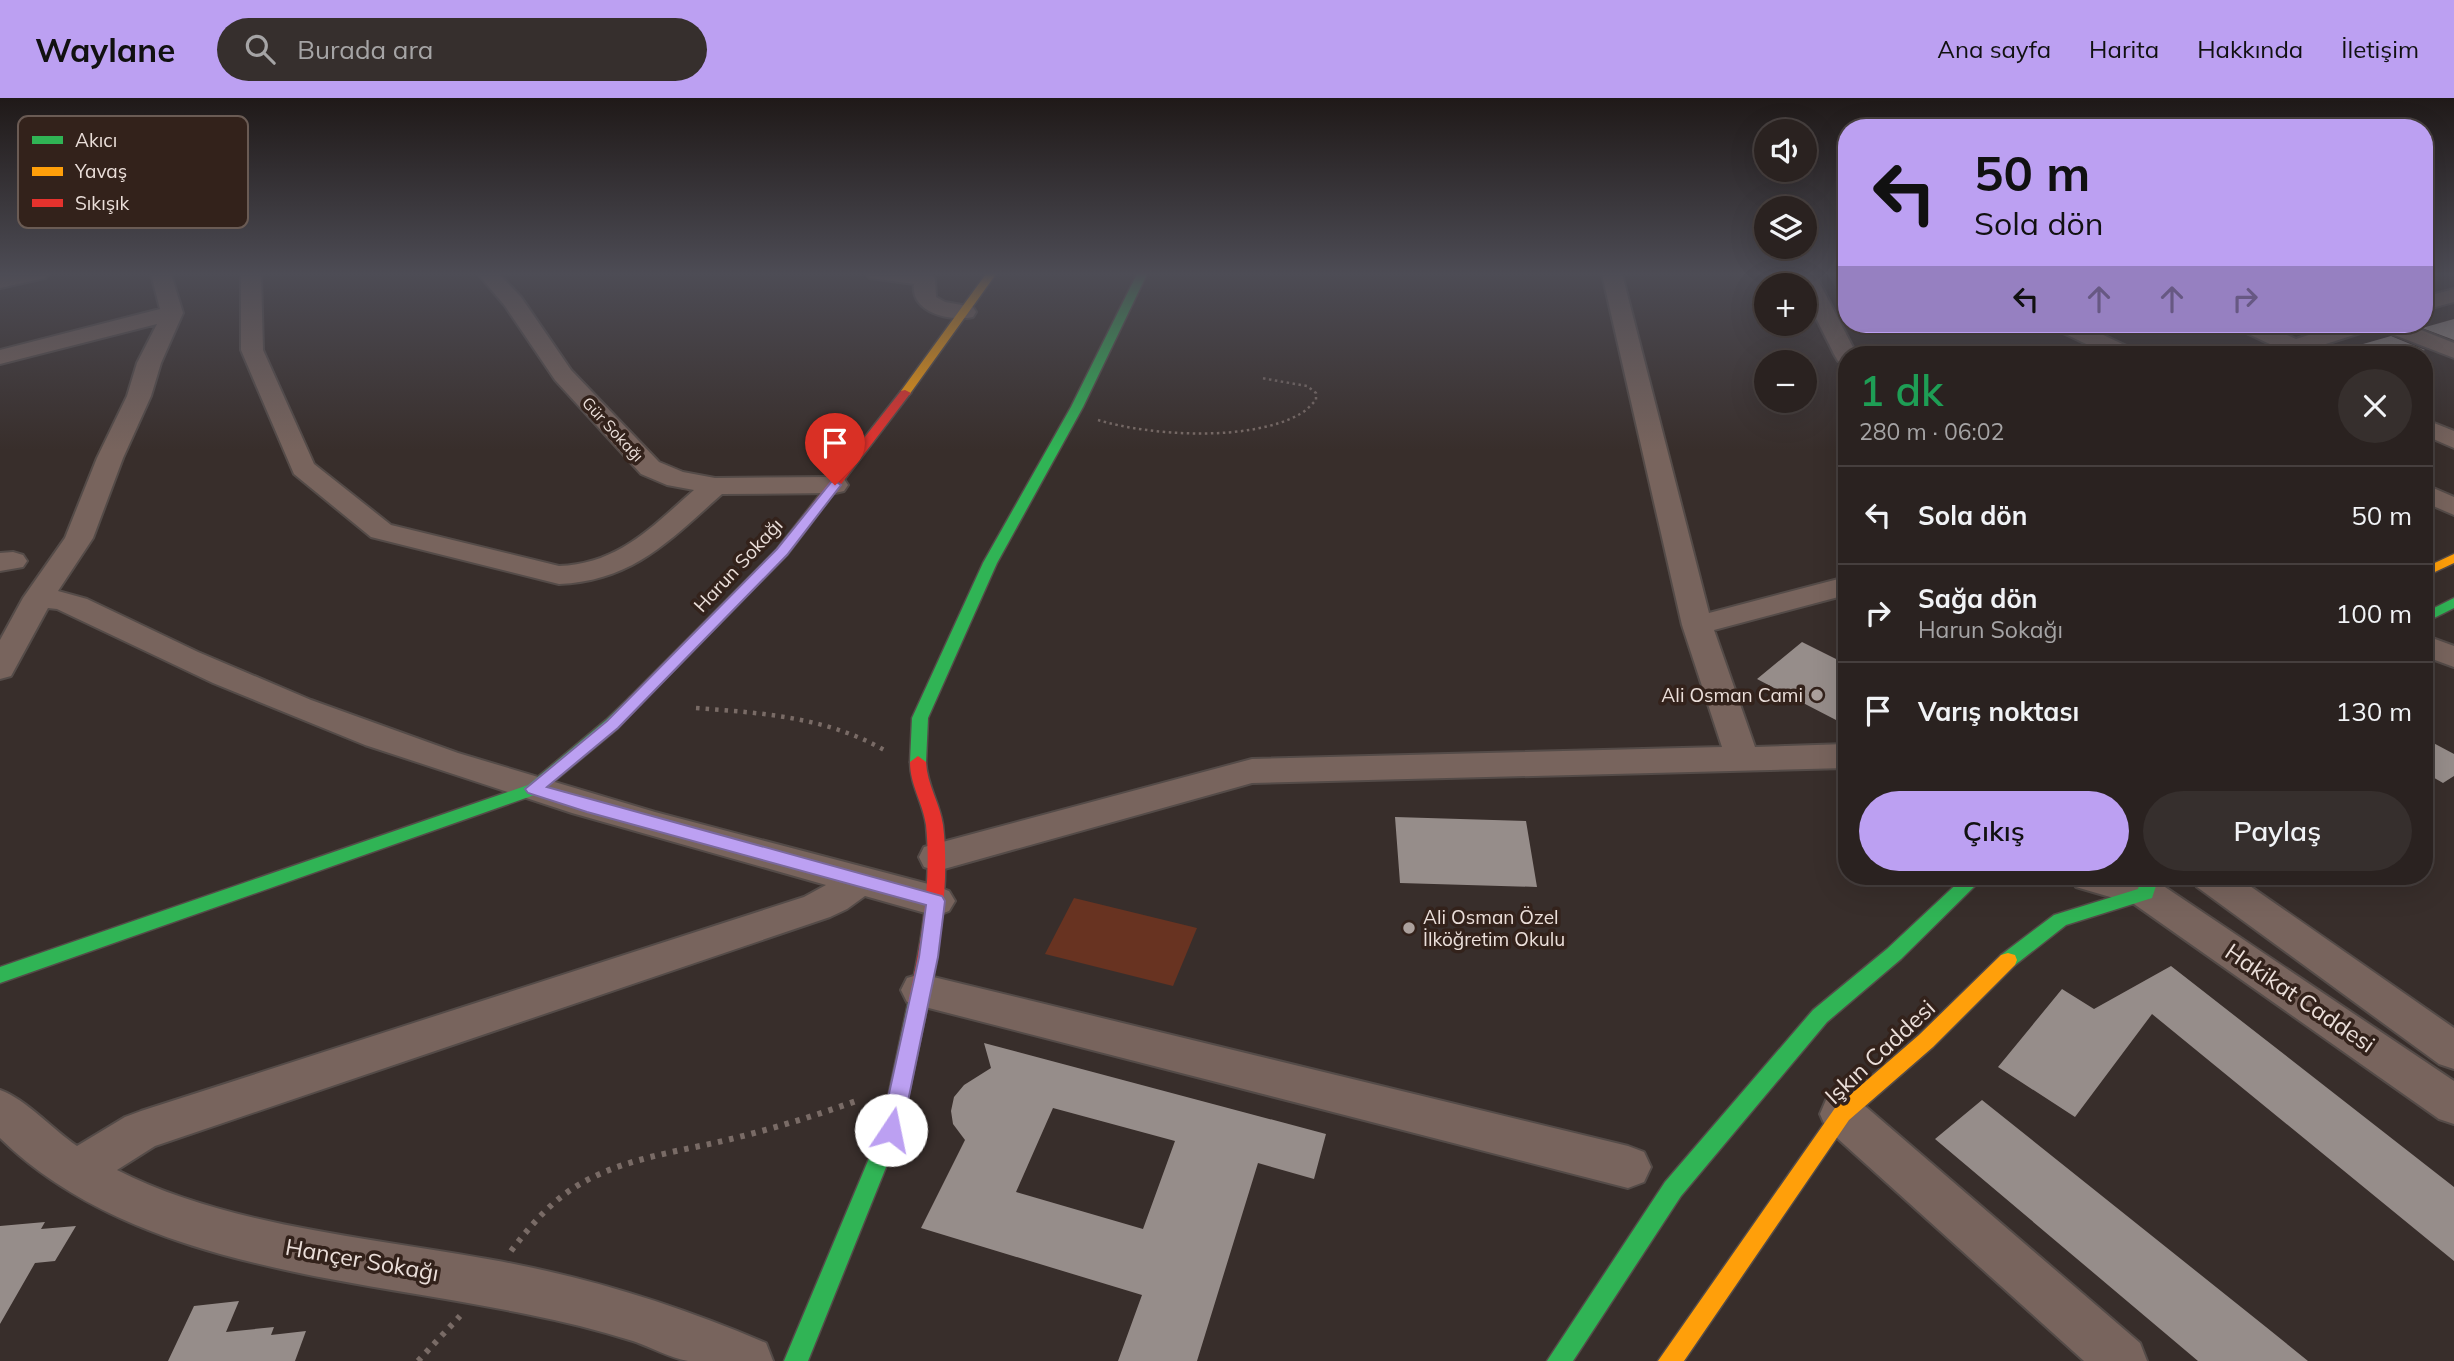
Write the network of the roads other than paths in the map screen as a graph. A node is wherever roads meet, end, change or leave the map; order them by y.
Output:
1 (94, 333) edge
2 (162, 333) edge
3 (252, 333) edge
4 (534, 333) edge
5 (950, 333) edge
6 (1113, 333) edge
7 (1626, 333) edge
8 (2082, 333) edge
9 (2265, 333) edge
10 (2338, 333) edge
11 (2410, 333) edge
12 (2108, 346) edge
13 (2293, 346) edge
14 (2298, 346) edge
15 (2454, 351) edge
16 (0, 357) edge
17 (2436, 426) edge
18 (2454, 440) edge
19 (835, 485) junction
20 (715, 486) junction
21 (2433, 496) edge
22 (2454, 507) edge
23 (2454, 558) edge
24 (2433, 568) edge
25 (1838, 588) edge
26 (38, 598) junction
27 (2454, 602) edge
28 (2433, 614) edge
29 (1697, 625) junction
30 (2433, 649) edge
31 (2454, 657) edge
32 (0, 668) edge
33 (1838, 756) edge
34 (1742, 758) junction
35 (534, 789) junction
36 (937, 856) junction
37 (859, 880) junction
38 (1967, 885) edge
39 (2148, 885) edge
40 (2221, 885) edge
41 (936, 901) junction
42 (0, 975) edge
43 (921, 990) junction
44 (2454, 1051) edge
45 (2454, 1105) edge
46 (0, 1108) edge
47 (1842, 1114) junction
48 (1628, 1167) dead end
49 (76, 1171) junction
50 (748, 1361) edge
51 (796, 1361) edge
52 (1559, 1361) edge
53 (1670, 1361) edge
54 (2122, 1361) edge

1 - 16 street
2 - 26 street
3 - 20 street
4 - 20 street, Gür Sokağı
5 - 19 street, Harun Sokağı
6 - 36 street
7 - 29 street
8 - 12 street
9 - 13 street
10 - 14 street
11 - 15 street
17 - 18 street
19 - 20 street, Gür Sokağı
19 - 35 street, Harun Sokağı
21 - 22 street
23 - 24 street
25 - 29 street
26 - 32 street
26 - 35 street
27 - 28 street
29 - 34 street
30 - 31 street
33 - 34 street
34 - 36 street
35 - 37 street
35 - 42 street
36 - 41 street
37 - 41 street
37 - 49 street
38 - 52 street
39 - 45 street, Hakikat Caddesi
39 - 47 street, Işkın Caddesi
40 - 44 street
41 - 43 street
43 - 48 street
43 - 51 street
46 - 49 street, Hançer Sokağı
47 - 53 street, Işkın Caddesi
47 - 54 street
49 - 50 street, Hançer Sokağı

